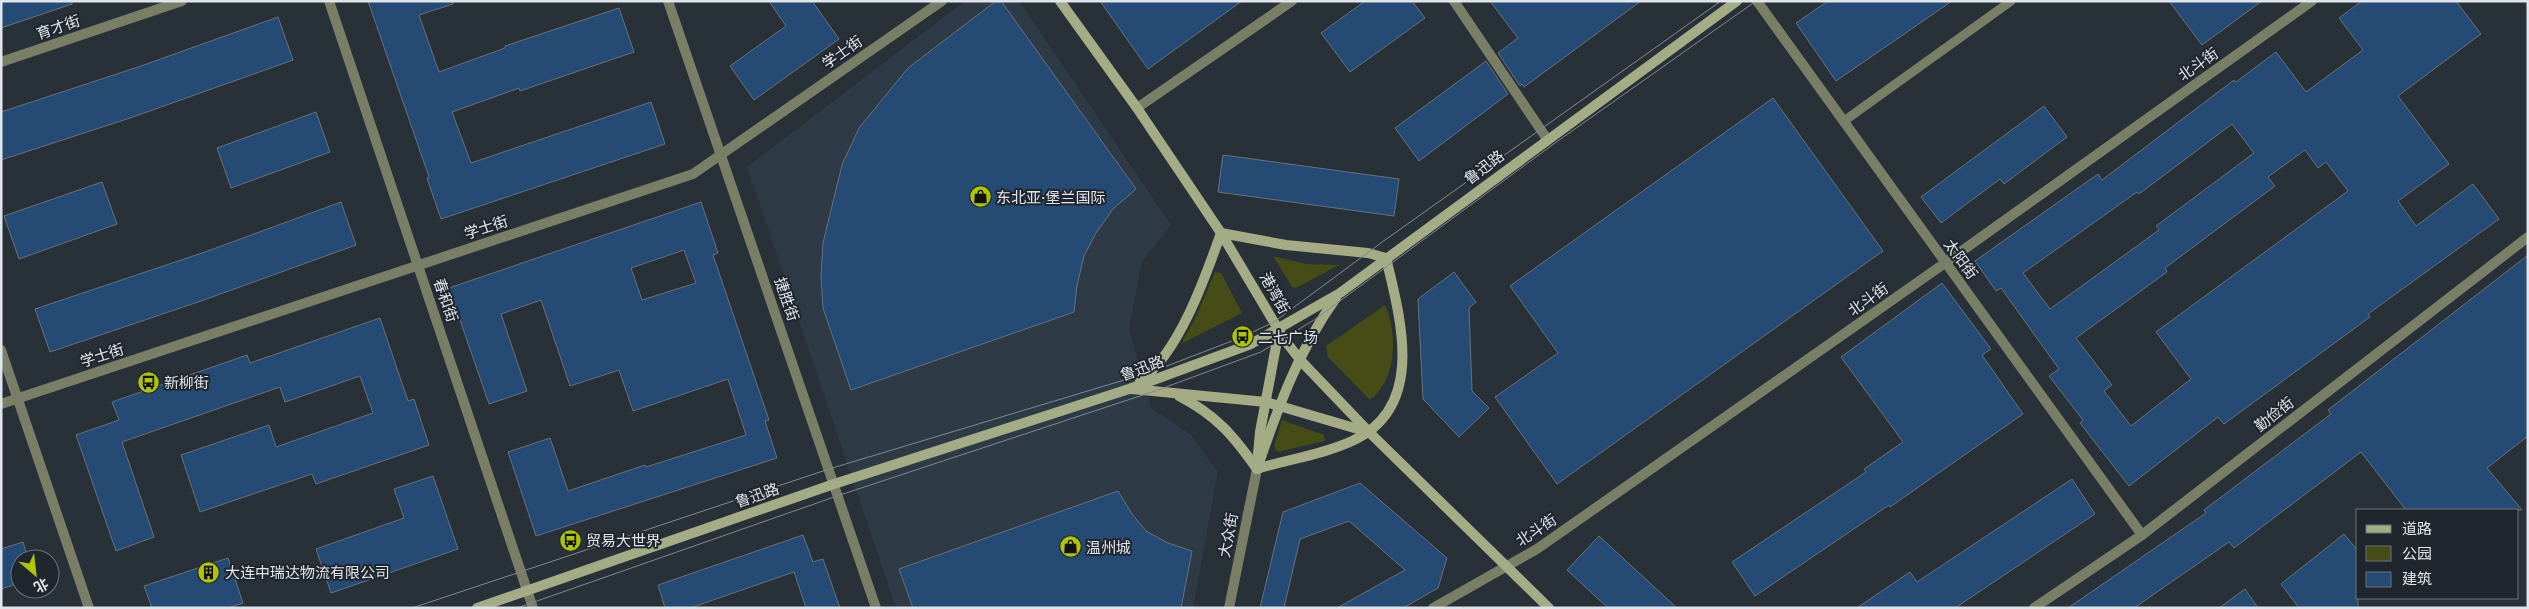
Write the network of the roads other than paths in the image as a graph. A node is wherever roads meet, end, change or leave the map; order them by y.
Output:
1 (182, 1) edge
2 (329, 1) edge
3 (668, 1) edge
4 (942, 1) edge
5 (1060, 1) edge
6 (1292, 1) edge
7 (1454, 1) edge
8 (1737, 1) edge
9 (1757, 1) edge
10 (2011, 1) edge
11 (2312, 1) edge
12 (1, 62) edge
13 (1137, 108) junction
14 (1844, 122) junction
15 (1547, 139) junction
16 (721, 154) junction
17 (1221, 233) junction
18 (2528, 237) edge
19 (1386, 258) junction
20 (1945, 263) junction
21 (418, 265) junction
22 (1340, 293) junction
23 (1279, 330) junction
24 (1, 350) edge
25 (1301, 361) junction
26 (1129, 389) junction
27 (1172, 392) junction
28 (18, 399) junction
29 (1266, 402) junction
30 (1, 404) edge
31 (1280, 405) junction
32 (1369, 432) junction
33 (1257, 469) junction
34 (834, 484) junction
35 (2142, 535) junction
36 (1506, 566) junction
37 (528, 590) junction
38 (89, 608) edge
39 (477, 608) edge
40 (533, 608) edge
41 (876, 608) edge
42 (1229, 608) edge
43 (1433, 608) edge
44 (1549, 608) edge
45 (2034, 608) edge

1 - 12 street, 育才街
2 - 21 street, 春和街
3 - 16 street, 捷胜街
4 - 16 street, 学士街
5 - 13 main road, 港湾街
6 - 13 street
7 - 15 street
8 - 15 main road, 鲁迅路
9 - 14 street, 太阳街
10 - 14 lane
11 - 20 street, 北斗街
13 - 17 main road, 港湾街
14 - 20 street, 太阳街
15 - 19 main road, 鲁迅路
16 - 21 street, 学士街
16 - 34 street, 捷胜街
17 - 19 main road
17 - 23 main road, 港湾街
17 - 26 main road
18 - 35 street, 勤俭街
19 - 22 main road, 鲁迅路
19 - 32 main road
20 - 35 street, 太阳街
20 - 36 street, 北斗街
21 - 28 street, 学士街
21 - 37 street, 春和街
22 - 23 main road, 鲁迅路
22 - 25 main road
23 - 25 main road, 港湾街
23 - 26 main road, 鲁迅路
23 - 29 main road
24 - 28 street
25 - 31 main road
25 - 32 main road, 港湾街
26 - 27 main road
26 - 34 main road, 鲁迅路
27 - 29 main road
27 - 33 main road
28 - 30 street, 学士街
28 - 38 street
29 - 31 main road
29 - 33 main road
31 - 32 main road
31 - 33 main road
32 - 33 main road
32 - 36 main road, 港湾街
33 - 42 street, 大众街
34 - 37 main road, 鲁迅路
34 - 41 street, 捷胜街
35 - 45 street, 勤俭街
36 - 43 street, 北斗街
36 - 44 main road, 港湾街
37 - 39 main road, 鲁迅路
37 - 40 street, 春和街

